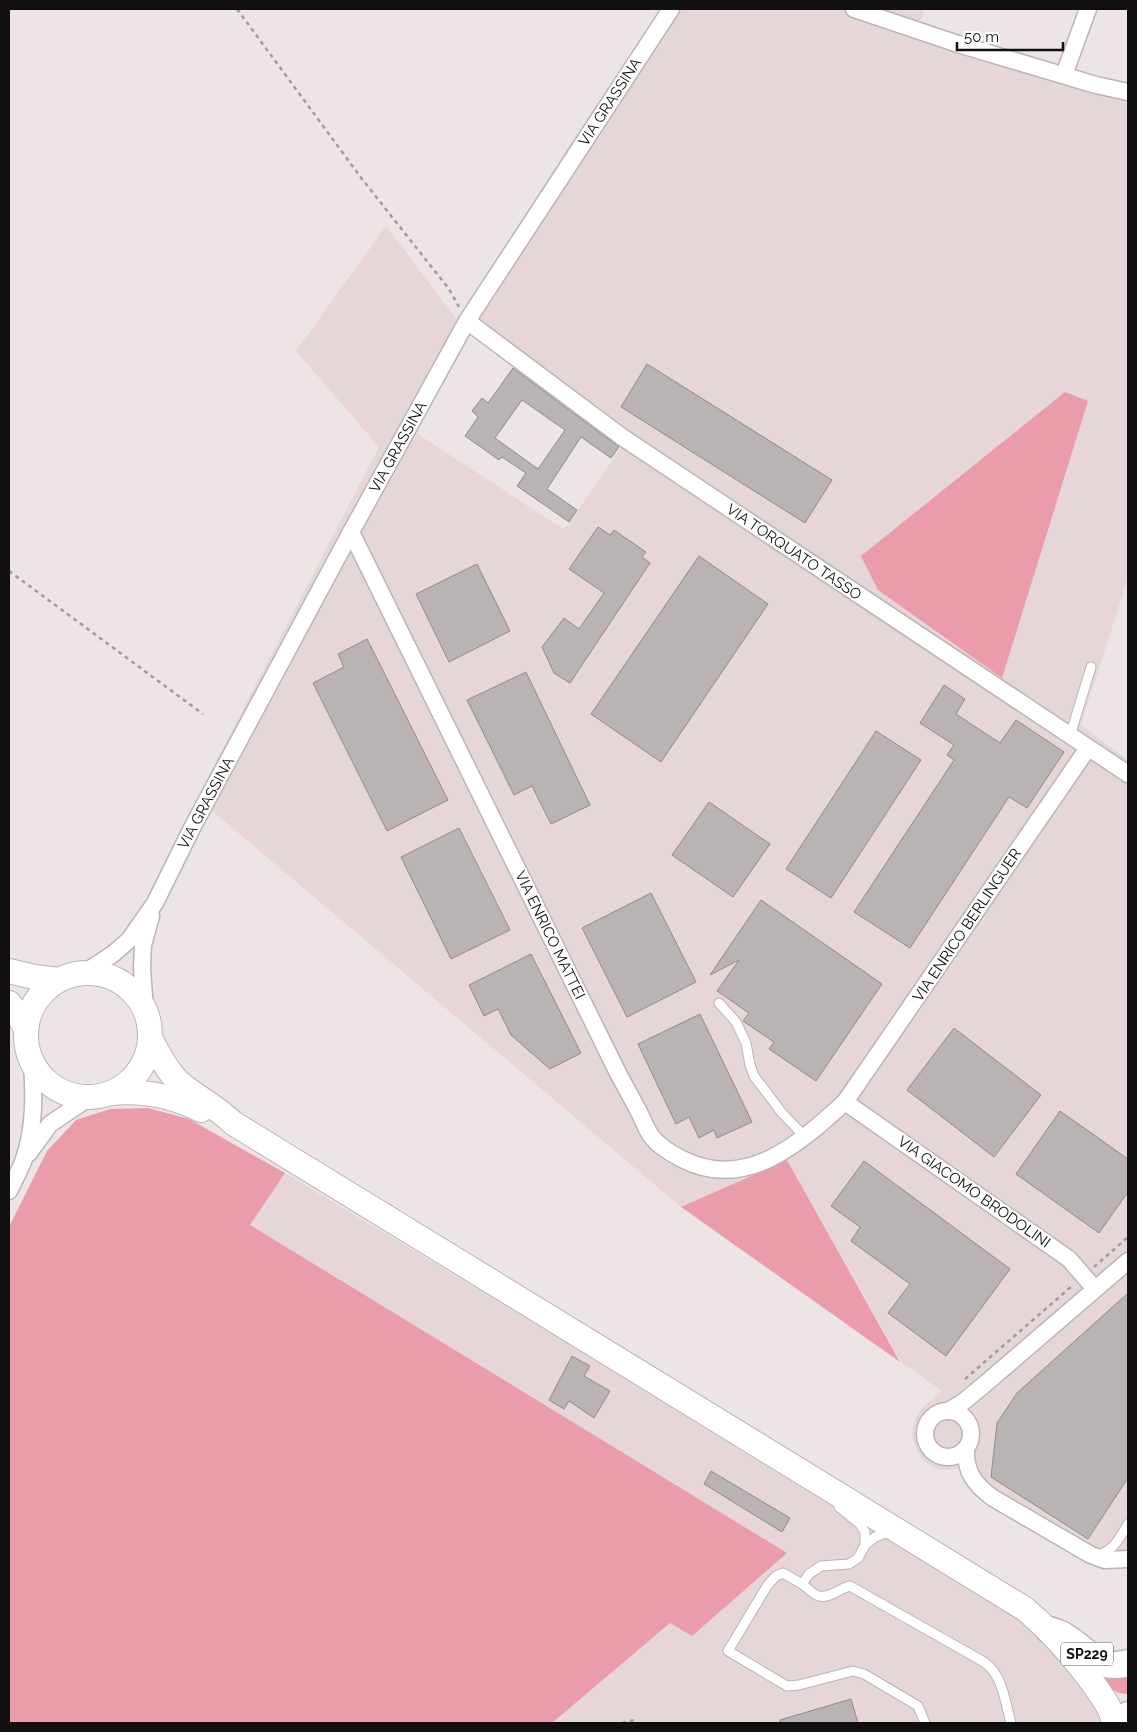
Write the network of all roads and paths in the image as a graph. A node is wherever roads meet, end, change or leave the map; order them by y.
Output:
1 (237, 9) edge
2 (671, 9) edge
3 (854, 9) edge
4 (1088, 9) edge
5 (1064, 76) junction
6 (1128, 92) edge
7 (467, 321) junction
8 (350, 532) junction
9 (9, 571) edge
10 (1090, 667) dead end
11 (203, 714) dead end
12 (1070, 736) junction
13 (1088, 748) junction
14 (1128, 774) edge
15 (155, 903) junction
16 (9, 971) edge
17 (84, 973) junction
18 (59, 980) junction
19 (719, 1002) dead end
20 (9, 1003) edge
21 (145, 1010) junction
22 (26, 1029) junction
23 (150, 1038) junction
24 (32, 1061) junction
25 (100, 1095) junction
26 (845, 1102) junction
27 (233, 1123) junction
28 (805, 1137) junction
29 (24, 1160) junction
30 (9, 1191) edge
31 (1128, 1237) edge
32 (1128, 1261) edge
33 (1084, 1276) junction
34 (1095, 1289) junction
35 (963, 1381) dead end
36 (985, 1384) junction
37 (948, 1411) junction
38 (971, 1428) junction
39 (966, 1450) junction
40 (829, 1487) junction
41 (1128, 1524) edge
42 (899, 1530) junction
43 (1128, 1538) edge
44 (865, 1545) junction
45 (1092, 1556) junction
46 (1127, 1559) edge
47 (802, 1584) junction
48 (1049, 1630) junction
49 (1128, 1663) edge
50 (1091, 1680) junction
51 (1128, 1710) edge
52 (1128, 1715) edge
53 (622, 1723) edge
54 (635, 1723) edge
55 (925, 1723) edge
56 (1011, 1723) edge
57 (1114, 1723) edge
58 (1118, 1723) edge

1 - 7 path
2 - 7 street, VIA GRASSINA
3 - 5 street
4 - 5 street
5 - 6 street
7 - 8 street, VIA GRASSINA
7 - 12 street, VIA TORQUATO TASSO
8 - 15 street, VIA GRASSINA
8 - 28 street, VIA ENRICO MATTEI
9 - 11 path
10 - 12 lane
12 - 13 street, VIA TORQUATO TASSO
13 - 14 street, VIA TORQUATO TASSO
13 - 26 street, VIA ENRICO BERLINGUER
15 - 17 street, VIA GRASSINA
15 - 21 street, VIA GRASSINA
16 - 18 main road, SP229
17 - 18 main road, SP229
17 - 21 main road, SP229
18 - 22 main road, SP229
19 - 28 lane
20 - 22 main road, SP229
21 - 23 main road, SP229
22 - 24 main road, SP229
23 - 25 main road, SP229
23 - 27 main road, SP229
24 - 25 main road, SP229
24 - 29 street
25 - 27 main road, SP229
25 - 29 street
26 - 28 street, VIA ENRICO MATTEI
26 - 33 street, VIA GIACOMO BRODOLINI
27 - 40 main road, SP229
29 - 30 street
31 - 33 path
32 - 34 street
33 - 34 street, VIA GIACOMO BRODOLINI
33 - 35 path
34 - 36 street
36 - 37 street
36 - 38 street
37 - 38 street
37 - 39 street
38 - 39 street
39 - 45 street
40 - 42 main road, SP229
40 - 44 lane
41 - 45 lane
42 - 44 lane
42 - 48 main road, SP229
43 - 46 lane
44 - 47 lane
45 - 46 street
47 - 55 lane
47 - 56 lane
48 - 49 main road, SP229
48 - 50 main road, SP229
50 - 51 main road
50 - 57 main road, SP229
52 - 58 main road
53 - 54 path

